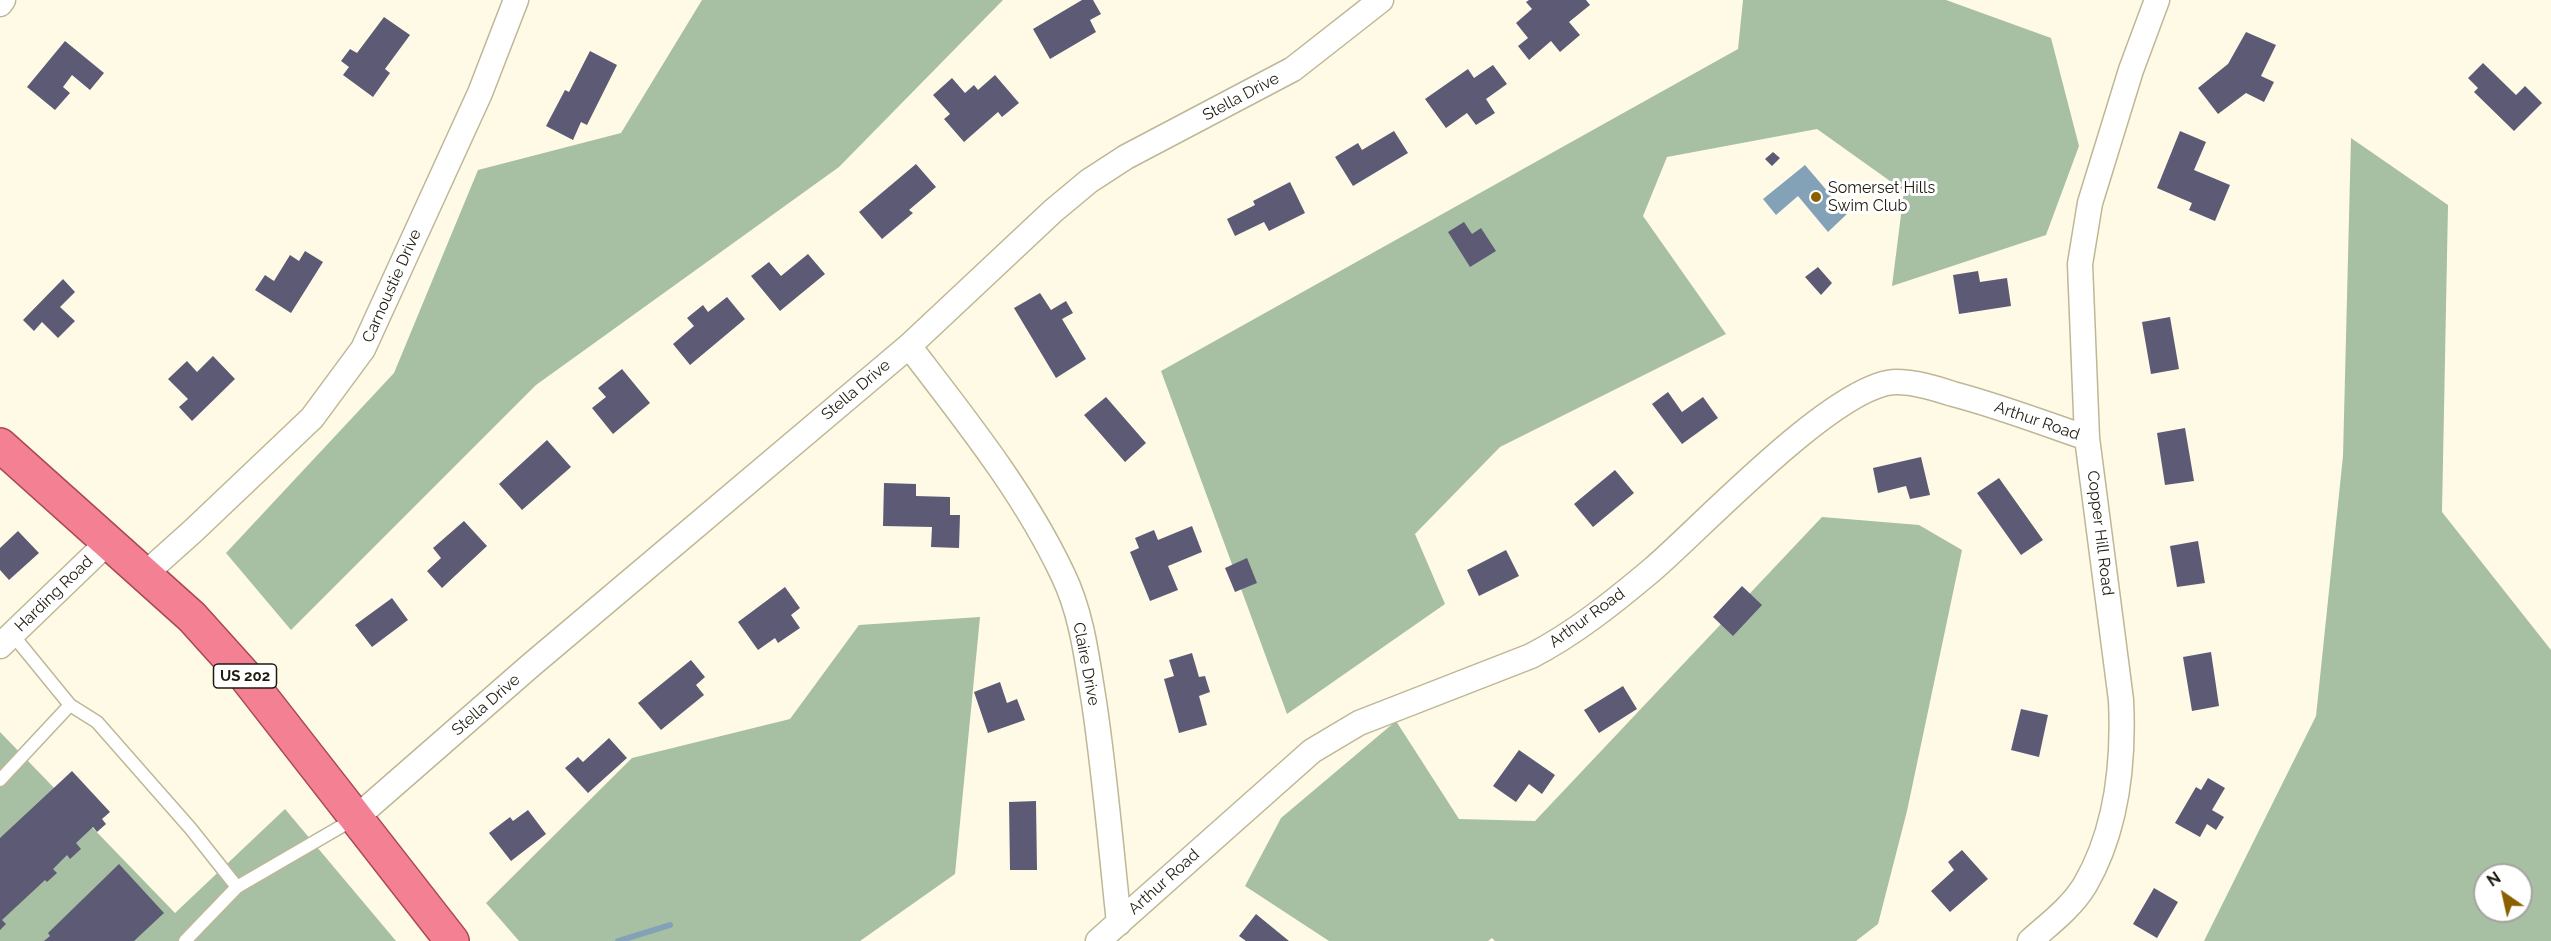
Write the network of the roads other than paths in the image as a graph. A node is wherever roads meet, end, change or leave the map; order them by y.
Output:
1 (3, 0) edge
2 (516, 0) edge
3 (1381, 0) edge
4 (2157, 0) edge
5 (0, 4) edge
6 (909, 346) junction
7 (2087, 438) junction
8 (0, 445) edge
9 (108, 542) junction
10 (145, 574) junction
11 (6, 640) edge
12 (70, 705) junction
13 (0, 780) edge
14 (357, 817) junction
15 (237, 887) junction
16 (1108, 935) edge
17 (185, 941) edge
18 (452, 941) edge
19 (2030, 941) edge

1 - 5 street
2 - 10 street, Carnoustie Drive
3 - 6 street, Stella Drive
4 - 7 street, Copper Hill Road
6 - 14 street, Stella Drive
6 - 16 street, Claire Drive
7 - 16 street, Arthur Road
7 - 19 street, Copper Hill Road
8 - 9 highway, US 202
9 - 10 highway, US 202
9 - 11 street, Harding Road
10 - 14 highway, US 202
11 - 12 lane
12 - 13 lane
12 - 15 lane
14 - 15 lane
14 - 18 highway, US 202
15 - 17 lane

